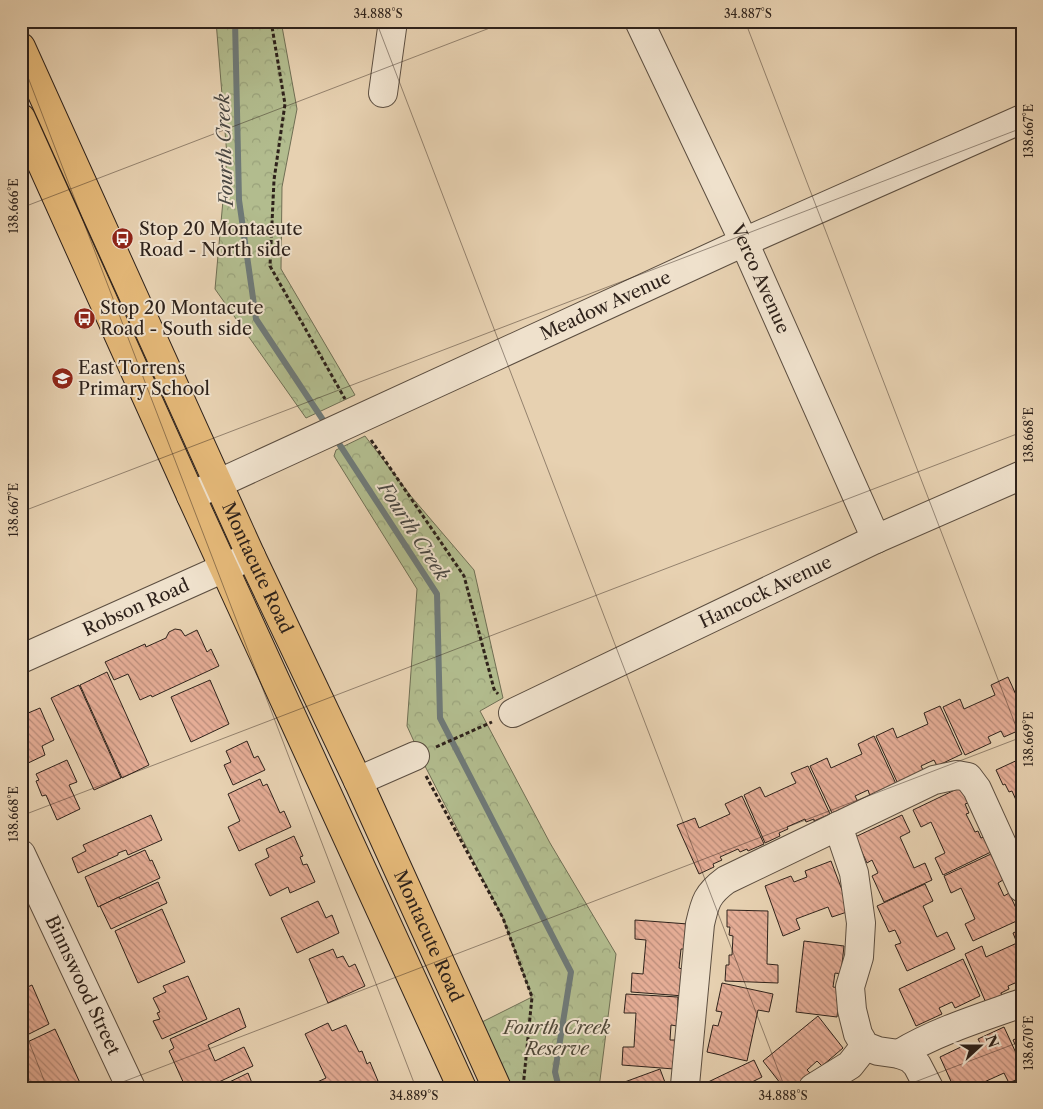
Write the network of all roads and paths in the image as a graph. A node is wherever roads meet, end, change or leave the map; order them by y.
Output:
1 (271, 21) edge
2 (393, 21) edge
3 (639, 21) edge
4 (21, 47) edge
5 (384, 93) dead end
6 (21, 118) edge
7 (1022, 119) edge
8 (744, 242) junction
9 (354, 420) junction
10 (1022, 475) edge
11 (218, 483) junction
12 (191, 496) junction
13 (876, 539) junction
14 (251, 556) junction
15 (225, 568) junction
16 (21, 659) edge
17 (513, 714) junction
18 (415, 756) junction
19 (358, 780) junction
20 (341, 822) junction
21 (838, 826) junction
22 (21, 854) edge
23 (1016, 860) edge
24 (1022, 888) edge
25 (1022, 1003) edge
26 (865, 1046) junction
27 (899, 1054) junction
28 (131, 1088) edge
29 (462, 1088) edge
30 (497, 1088) edge
31 (524, 1088) edge
32 (686, 1088) edge
33 (813, 1088) edge
34 (929, 1088) edge

1 - 9 path
2 - 5 street
3 - 8 street, Verco Avenue
4 - 11 main road, Montacute Road
6 - 12 main road, Montacute Road
7 - 8 street, Meadow Avenue
8 - 9 street, Meadow Avenue
8 - 13 street, Verco Avenue
9 - 11 street, Meadow Avenue
9 - 17 path
10 - 13 street, Hancock Avenue
11 - 12 street, Meadow Avenue
11 - 14 main road, Montacute Road
12 - 15 main road, Montacute Road
13 - 17 street, Hancock Avenue
14 - 15 street, Robson Road
14 - 19 main road, Montacute Road
15 - 16 street, Robson Road
15 - 20 main road, Montacute Road
17 - 18 path
18 - 19 street
18 - 31 path
19 - 20 main road
19 - 30 main road, Montacute Road
20 - 29 main road, Montacute Road
21 - 23 street
21 - 26 street
21 - 32 street
22 - 28 street, Binnswood Street
23 - 24 street
25 - 27 street
26 - 27 street
26 - 33 street
27 - 34 street

